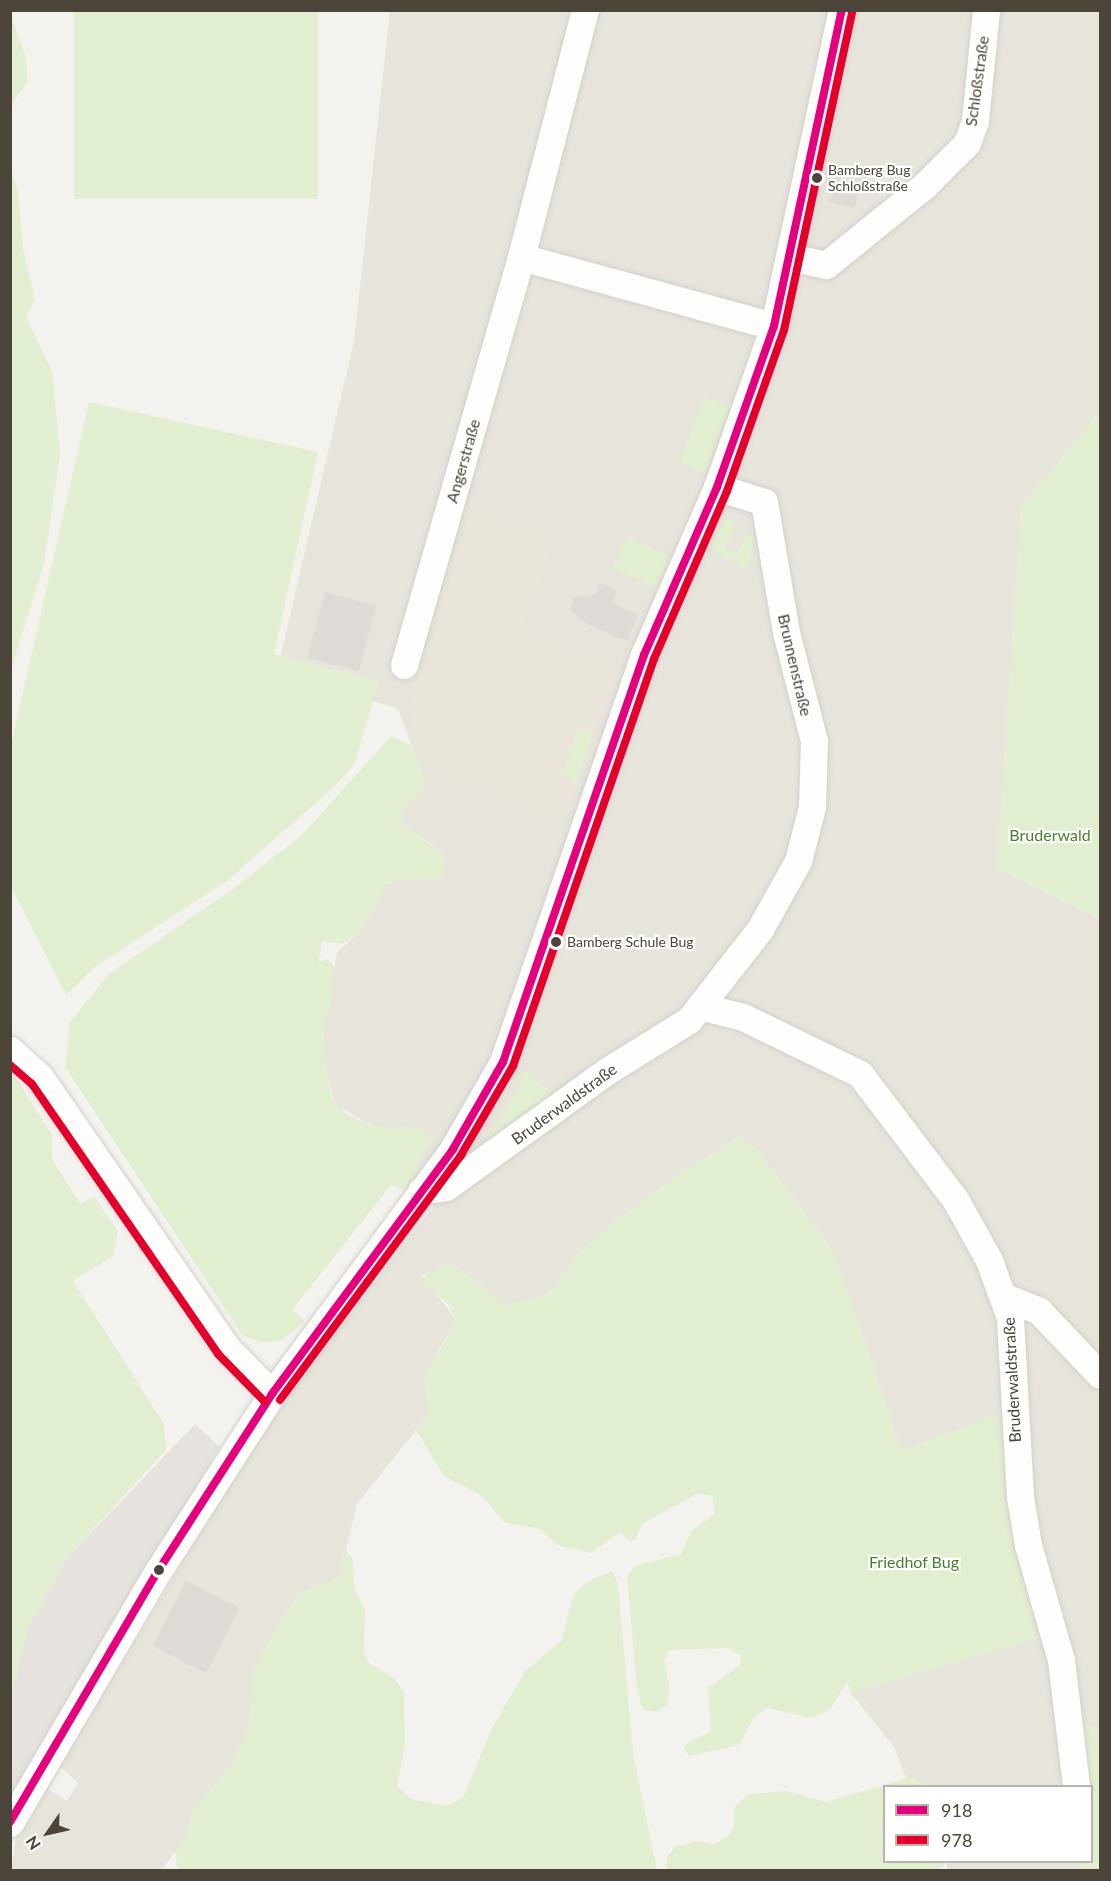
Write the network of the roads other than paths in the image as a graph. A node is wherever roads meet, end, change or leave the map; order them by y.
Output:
1 (585, 10) edge
2 (842, 10) edge
3 (986, 10) edge
4 (521, 257) junction
5 (791, 257) junction
6 (774, 326) junction
7 (717, 487) junction
8 (404, 665) dead end
9 (792, 875) joint
10 (703, 1007) junction
11 (10, 1050) edge
12 (421, 1191) junction
13 (1005, 1297) junction
14 (1101, 1375) edge
15 (272, 1394) junction
16 (1076, 1785) edge
17 (10, 1823) edge

1 - 4 street, Angerstraße
2 - 5 street
3 - 5 street, Schloßstraße
4 - 6 street
4 - 8 street, Angerstraße
5 - 6 street
6 - 7 street
7 - 9 street, Brunnenstraße
7 - 12 street
9 - 10 street, Bruderwaldstraße
10 - 12 street, Bruderwaldstraße
10 - 13 street, Bruderwaldstraße
11 - 15 street
12 - 15 street
13 - 14 street
13 - 16 street, Bruderwaldstraße
15 - 17 street

